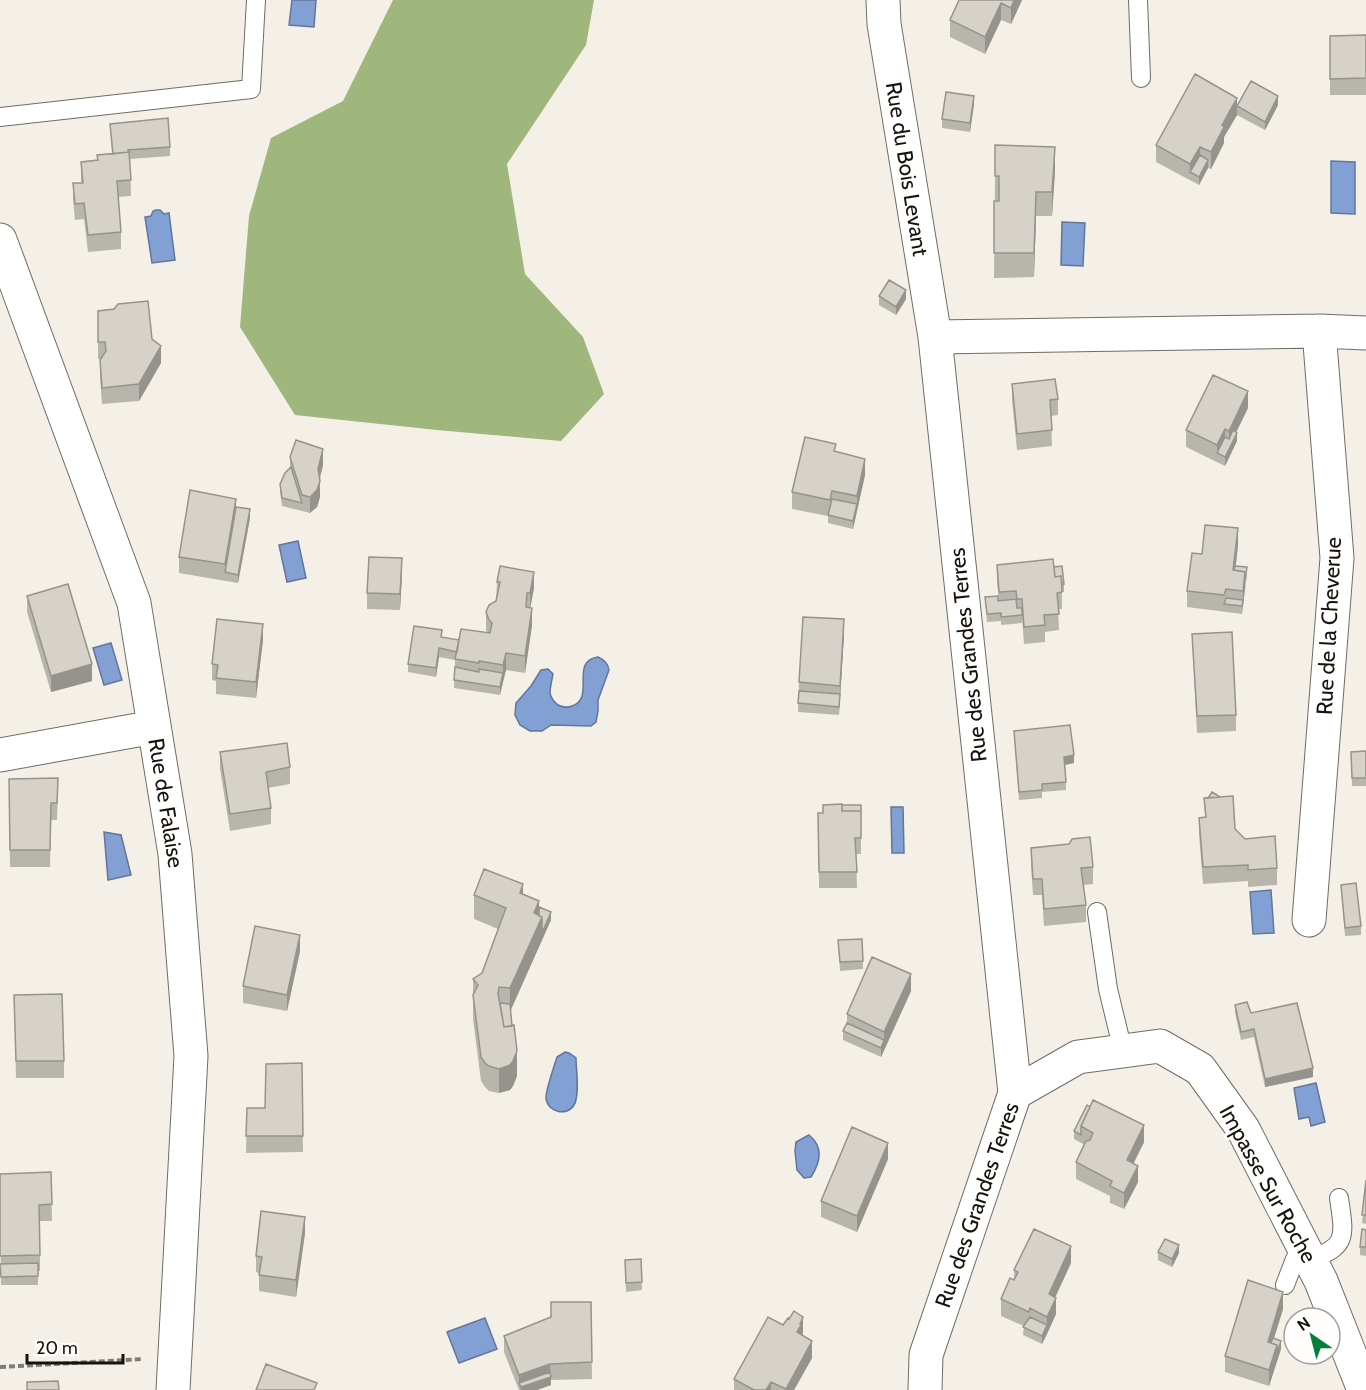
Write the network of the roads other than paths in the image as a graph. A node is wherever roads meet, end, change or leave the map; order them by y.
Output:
1 (256, 0) edge
2 (883, 0) edge
3 (1138, 0) edge
4 (1141, 78) dead end
5 (0, 117) edge
6 (0, 240) edge
7 (1319, 331) junction
8 (1366, 333) edge
9 (934, 337) junction
10 (154, 727) junction
11 (0, 755) edge
12 (1097, 912) dead end
13 (1309, 920) dead end
14 (1123, 1051) junction
15 (1015, 1094) junction
16 (1339, 1198) dead end
17 (1307, 1253) junction
18 (1285, 1285) dead end
19 (173, 1390) edge
20 (926, 1390) edge
21 (1364, 1390) edge

1 - 5 lane
2 - 9 street, Rue du Bois Levant
3 - 4 lane
6 - 10 street, Rue de Falaise
7 - 8 street
7 - 9 street
7 - 13 street, Rue de la Cheverue
9 - 15 street, Rue des Grandes Terres
10 - 11 street
10 - 19 street, Rue de Falaise
12 - 14 lane
14 - 15 street, Impasse Sur Roche
14 - 17 street, Impasse Sur Roche
15 - 20 street, Rue des Grandes Terres
16 - 17 lane
17 - 18 lane
17 - 21 street, Impasse Sur Roche

